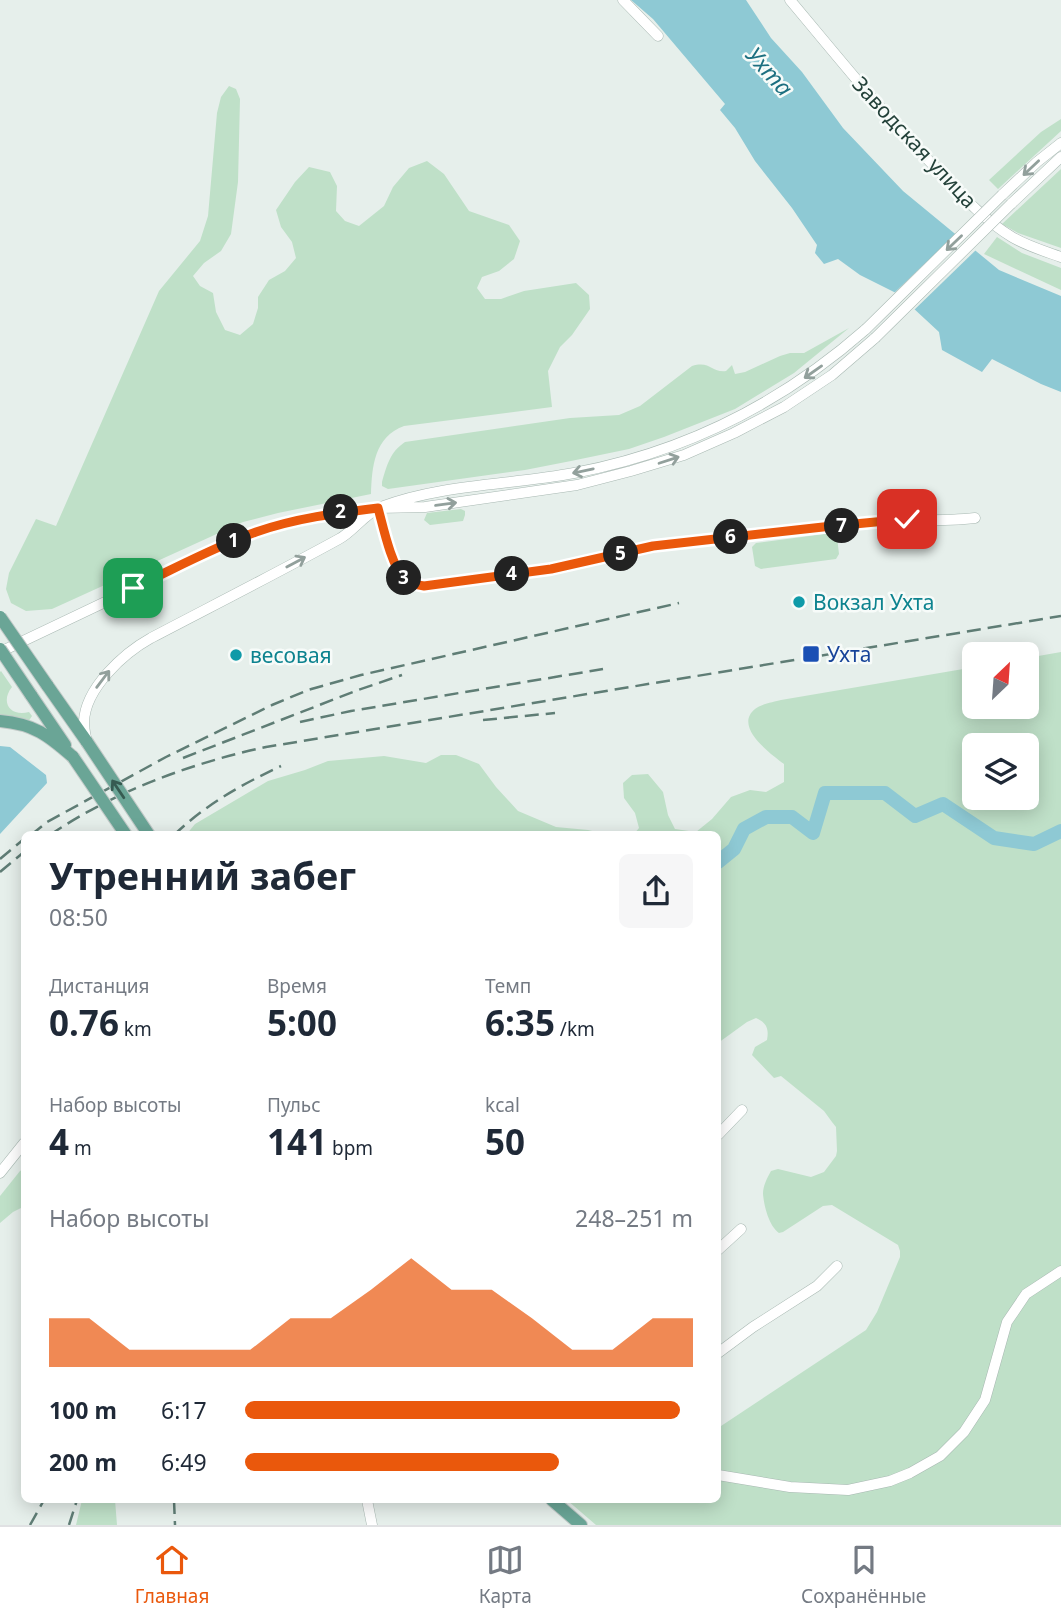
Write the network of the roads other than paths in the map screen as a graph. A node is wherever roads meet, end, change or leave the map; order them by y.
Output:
1 (623, 0) edge
2 (790, 0) edge
3 (658, 36) dead end
4 (1061, 143) edge
5 (1061, 157) edge
6 (1061, 257) edge
7 (378, 508) junction
8 (975, 518) dead end
9 (0, 617) edge
10 (0, 650) edge
11 (0, 721) edge
12 (87, 743) junction
13 (73, 757) junction
14 (123, 831) edge
15 (146, 831) edge
16 (742, 1110) dead end
17 (721, 1132) edge
18 (21, 1147) edge
19 (0, 1173) edge
20 (741, 1230) dead end
21 (721, 1247) edge
22 (837, 1266) dead end
23 (1061, 1271) edge
24 (721, 1351) edge
25 (721, 1476) edge
26 (368, 1503) edge
27 (555, 1503) edge
28 (372, 1525) edge
29 (581, 1525) edge

1 - 3 street
2 - 6 street, Заводская улица
4 -> 7 street, bridge
7 -> 5 street, bridge
7 - 8 street
7 - 10 street
12 -> 7 street
9 - 12 main road, bridge
10 - 13 main road, bridge
11 - 13 main road
15 -> 12 main road, bridge
13 - 14 main road, bridge
16 - 17 street
18 - 19 street
20 - 21 street
22 - 24 street
23 - 25 street
26 - 28 street
27 - 29 main road

